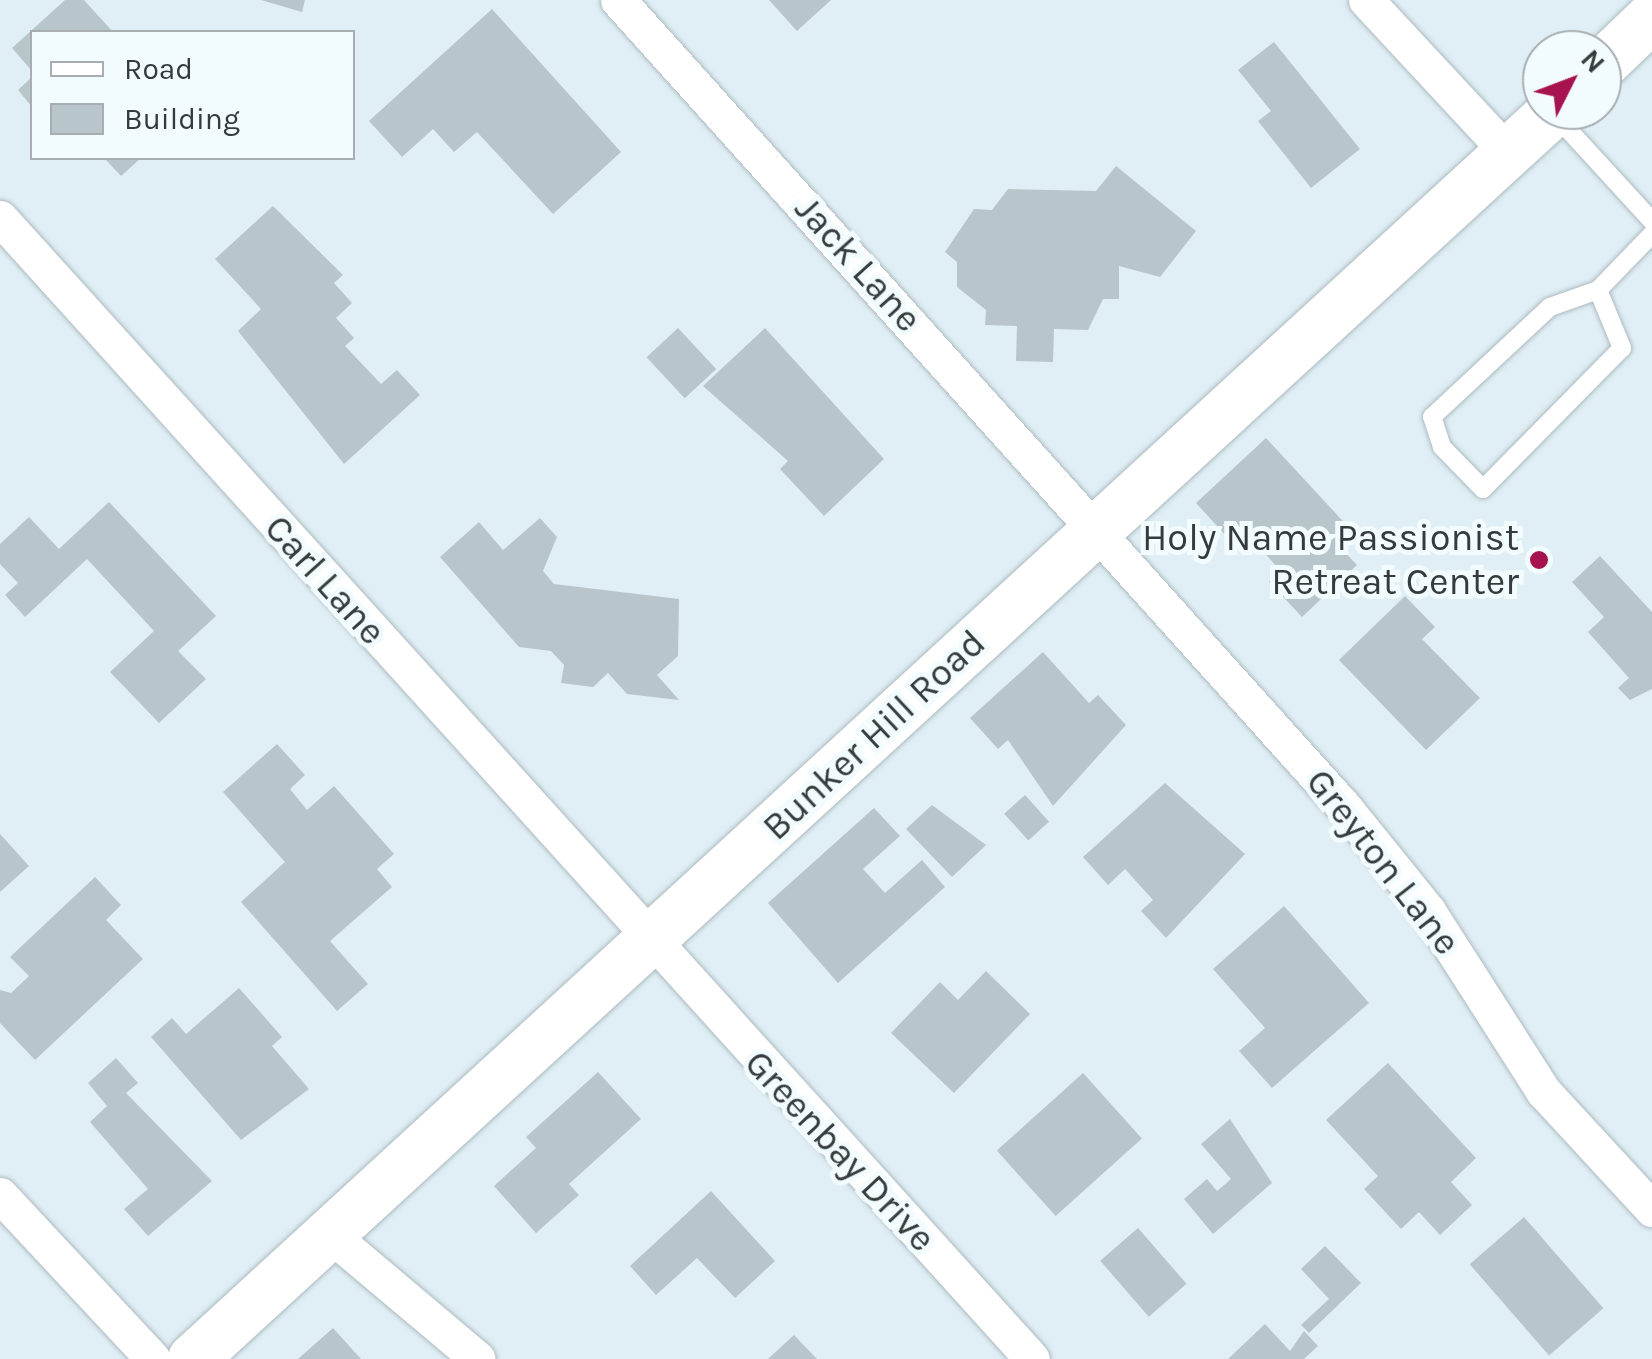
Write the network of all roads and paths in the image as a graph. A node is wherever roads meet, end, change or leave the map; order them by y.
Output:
1 (618, 0) edge
2 (1366, 0) edge
3 (1652, 17) edge
4 (1622, 46) edge
5 (1535, 130) edge
6 (1571, 130) edge
7 (1510, 154) junction
8 (0, 218) edge
9 (1652, 220) edge
10 (1652, 234) edge
11 (1598, 290) junction
12 (1098, 528) junction
13 (649, 943) junction
14 (0, 1195) edge
15 (1652, 1209) edge
16 (334, 1237) junction
17 (153, 1359) edge
18 (194, 1359) edge
19 (478, 1359) edge
20 (1032, 1359) edge

1 - 12 street, Jack Lane
2 - 7 street
3 - 4 street
5 - 7 street, Bunker Hill Road
6 - 9 lane
7 - 12 street, Bunker Hill Road
8 - 13 street, Carl Lane
10 - 11 lane
11 - 11 lane
12 - 13 street, Bunker Hill Road
12 - 15 street, Greyton Lane
13 - 16 street, Bunker Hill Road
13 - 20 street, Greenbay Drive
14 - 17 street
16 - 18 street, Bunker Hill Road
16 - 19 street

